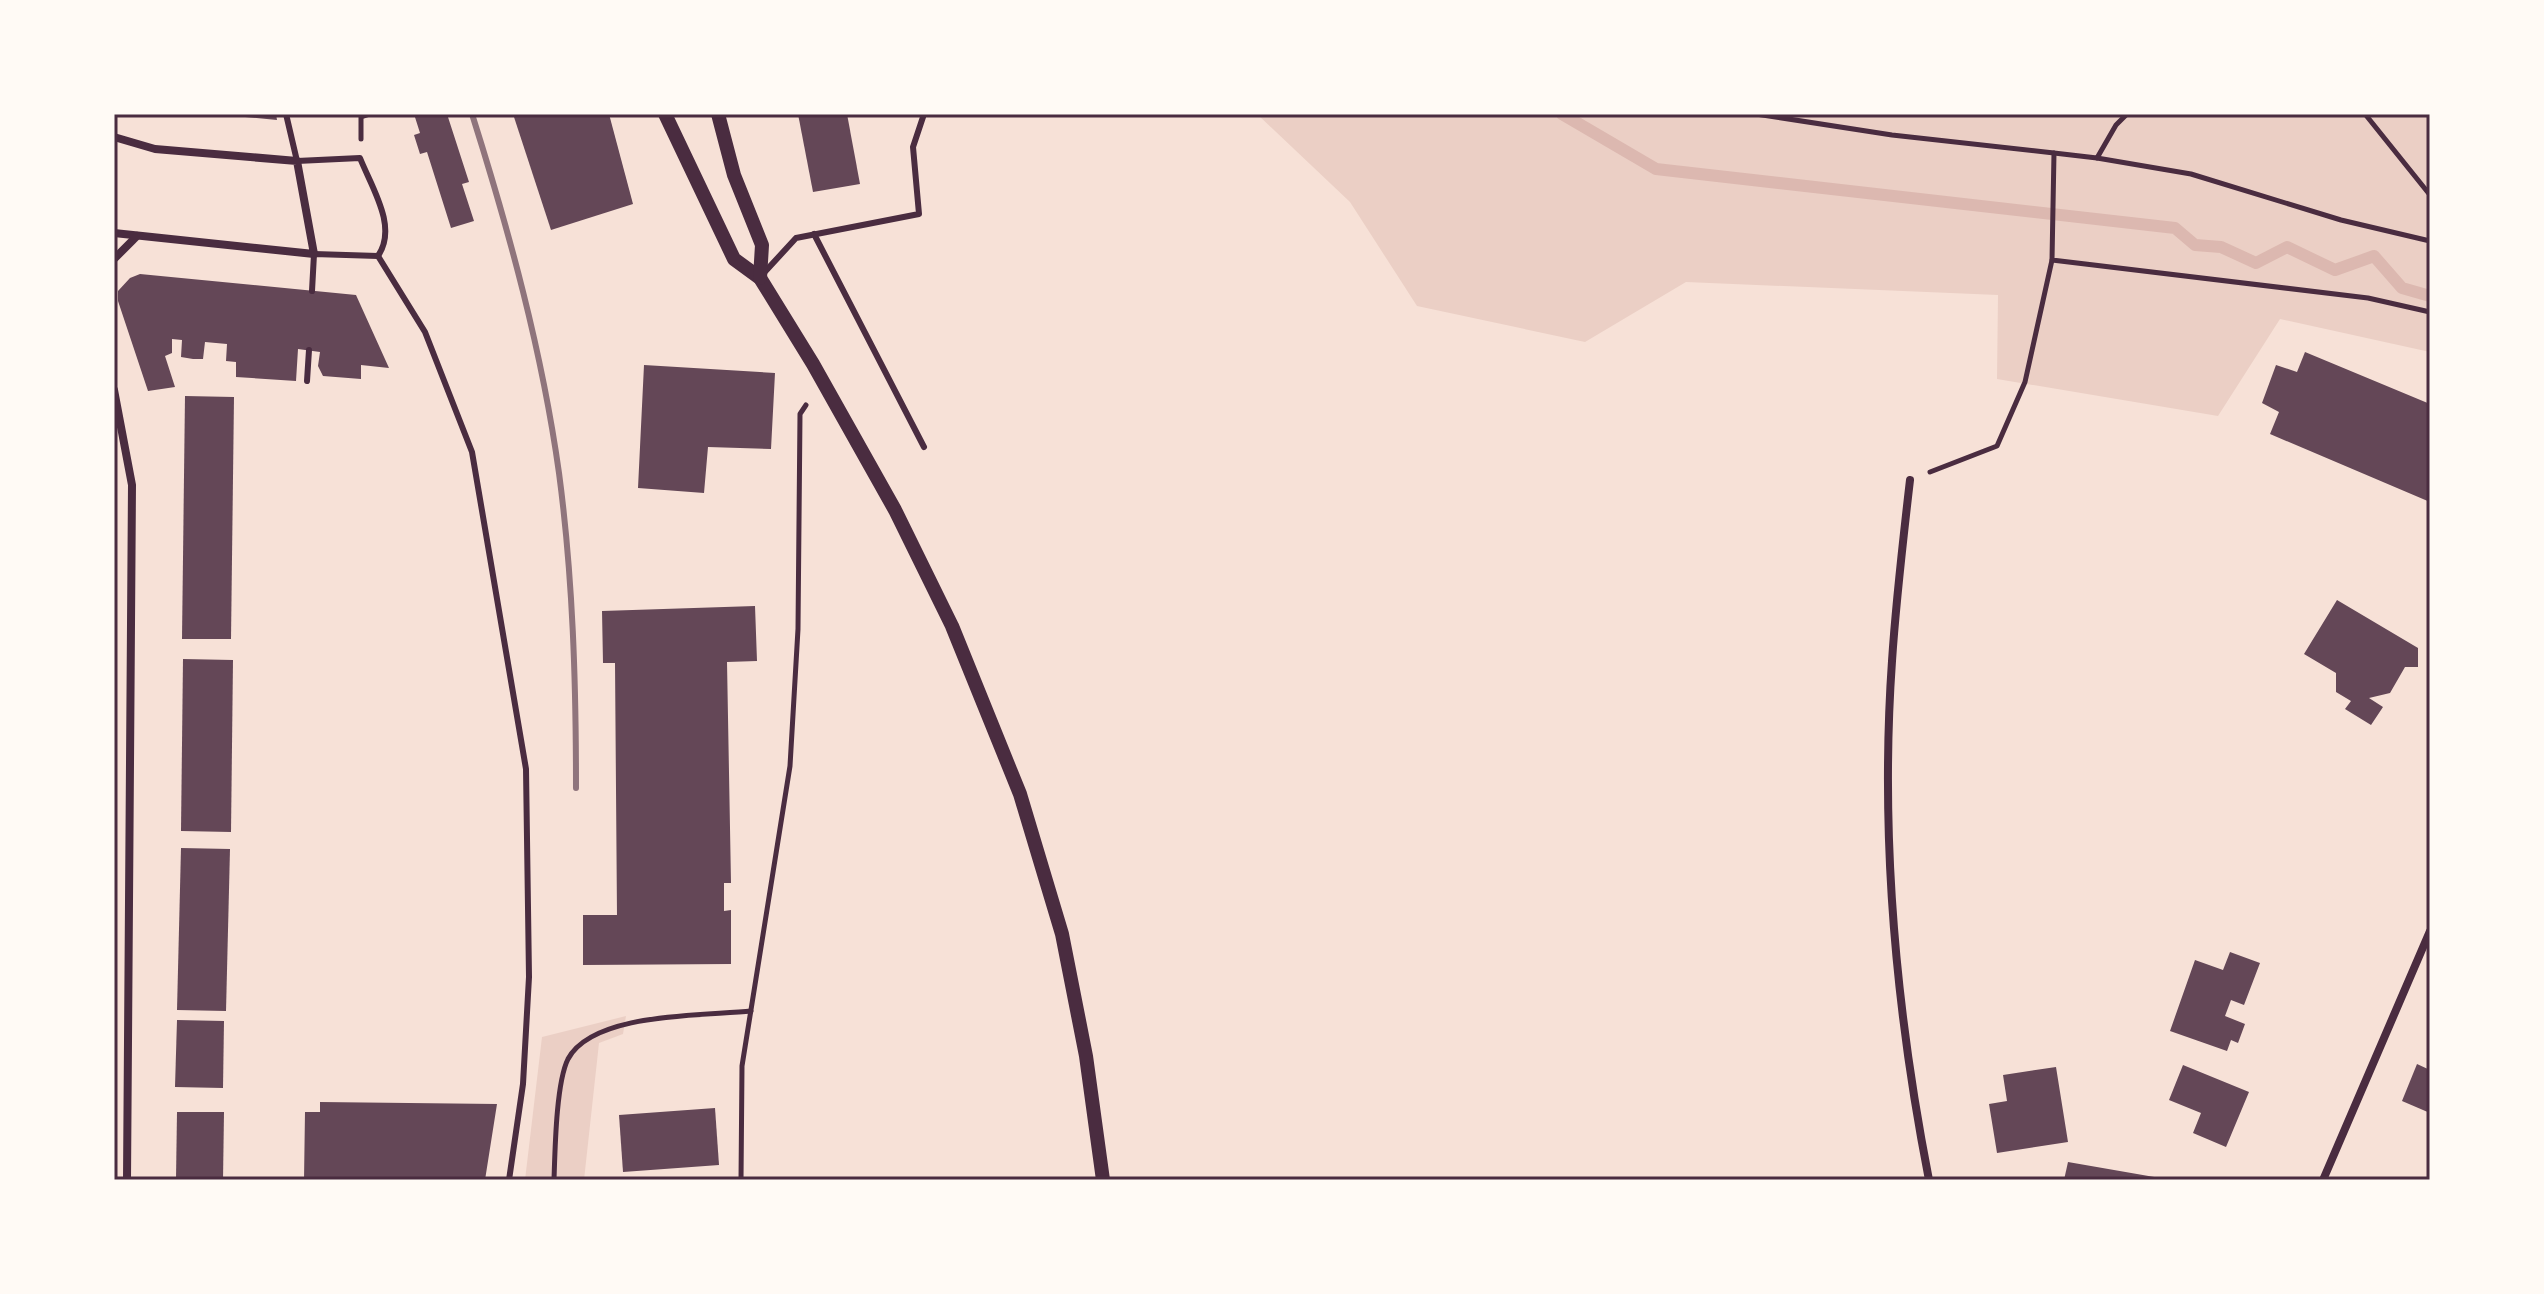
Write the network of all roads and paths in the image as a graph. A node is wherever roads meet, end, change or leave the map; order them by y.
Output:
1 (286, 114) edge
2 (665, 114) edge
3 (718, 114) edge
4 (924, 114) edge
5 (1756, 114) edge
6 (2127, 114) edge
7 (2365, 114) edge
8 (114, 137) edge
9 (2054, 153) junction
10 (2097, 158) junction
11 (297, 161) junction
12 (2430, 195) edge
13 (114, 233) edge
14 (814, 234) junction
15 (137, 236) junction
16 (2430, 241) edge
17 (314, 254) junction
18 (378, 256) junction
19 (114, 259) edge
20 (2052, 260) junction
21 (760, 278) junction
22 (312, 291) dead end
23 (2430, 312) edge
24 (309, 350) dead end
25 (307, 381) dead end
26 (823, 382) junction
27 (114, 390) edge
28 (924, 447) dead end
29 (1910, 480) joint
30 (2430, 931) edge
31 (751, 1011) junction
32 (127, 1180) edge
33 (509, 1180) edge
34 (554, 1180) edge
35 (741, 1180) edge
36 (1103, 1180) edge
37 (1929, 1180) edge
38 (2323, 1180) edge

1 - 11 lane
2 - 21 street
3 - 21 street
4 - 14 lane
5 - 9 path
6 - 10 path
7 - 12 path
8 - 11 street
9 - 10 path
9 - 20 path
10 - 16 path
11 - 17 street
11 - 18 lane
13 - 15 street
14 - 21 lane
14 - 28 lane
15 - 17 street
15 - 19 street
17 - 18 lane
17 - 22 lane
18 - 33 lane
20 - 23 path
20 - 29 path
21 - 26 street
24 - 25 lane
26 - 31 path
26 - 36 street
27 - 32 street
29 - 37 street
30 - 38 street
31 - 34 path
31 - 35 path

